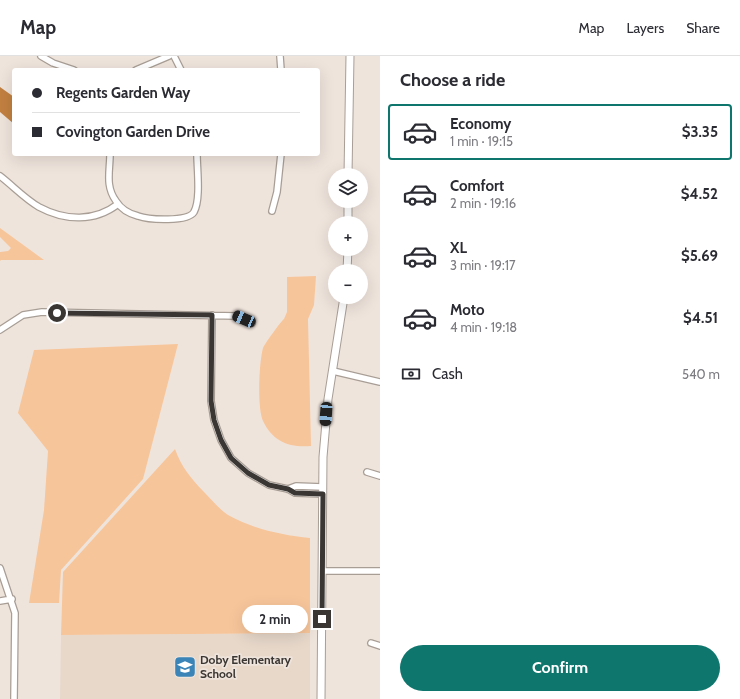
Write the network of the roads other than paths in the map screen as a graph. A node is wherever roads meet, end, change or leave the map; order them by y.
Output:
1 (41, 56) edge
2 (169, 56) edge
3 (174, 56) edge
4 (280, 56) edge
5 (350, 56) edge
6 (68, 68) edge
7 (141, 68) edge
8 (181, 68) edge
9 (281, 68) edge
10 (110, 156) edge
11 (197, 156) edge
12 (281, 156) edge
13 (348, 168) edge
14 (0, 176) edge
15 (118, 204) junction
16 (272, 211) dead end
17 (343, 304) edge
18 (212, 315) junction
19 (252, 323) dead end
20 (0, 330) edge
21 (333, 371) junction
22 (380, 382) edge
23 (367, 472) dead end
24 (380, 476) edge
25 (323, 490) junction
26 (0, 568) edge
27 (322, 571) junction
28 (380, 571) edge
29 (12, 600) junction
30 (0, 601) edge
31 (371, 643) dead end
32 (380, 646) edge
33 (14, 699) edge
34 (321, 699) edge

1 - 6 street
2 - 7 street
3 - 8 street
4 - 9 street
5 - 13 street
10 - 15 street
11 - 15 street
12 - 16 street
14 - 15 street
17 - 21 street
18 - 19 street
18 - 20 street
18 - 25 street
21 - 22 street
21 - 25 street
23 - 24 street
25 - 27 street
26 - 29 street
27 - 28 street
27 - 34 street
29 - 30 street
29 - 33 street
31 - 32 street

